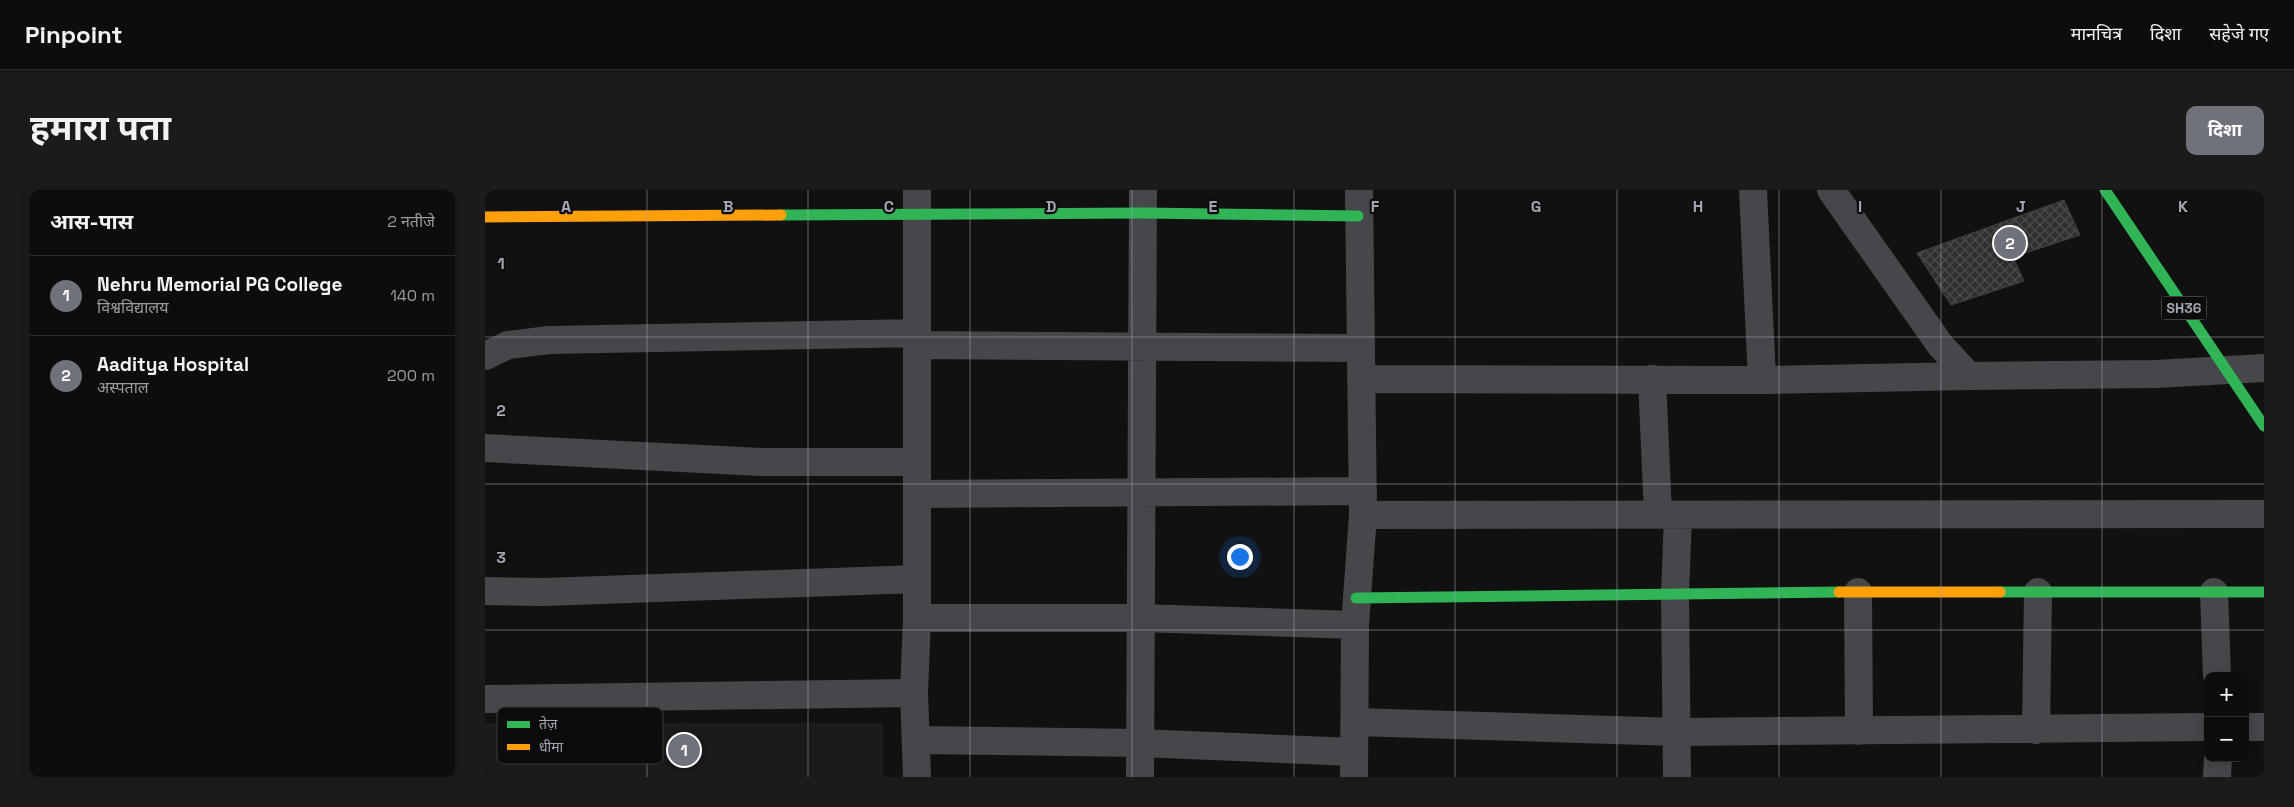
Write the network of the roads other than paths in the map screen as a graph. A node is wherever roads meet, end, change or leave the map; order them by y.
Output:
1 (1753, 190) edge
2 (1831, 190) edge
3 (2105, 190) edge
4 (1143, 201) edge
5 (917, 202) edge
6 (1359, 203) edge
7 (485, 217) edge
8 (917, 339) junction
9 (1143, 347) junction
10 (1361, 348) junction
11 (485, 356) edge
12 (2264, 368) edge
13 (2227, 371) junction
14 (1969, 376) junction
15 (1361, 379) junction
16 (1652, 379) junction
17 (1762, 380) junction
18 (2264, 426) edge
19 (485, 448) edge
20 (917, 462) junction
21 (1141, 492) junction
22 (917, 494) junction
23 (1363, 503) junction
24 (2264, 514) edge
25 (1668, 515) junction
26 (917, 579) junction
27 (485, 591) edge
28 (1858, 592) junction
29 (2038, 592) junction
30 (2215, 592) junction
31 (2264, 592) edge
32 (1675, 595) junction
33 (1356, 598) junction
34 (917, 618) junction
35 (1141, 618) junction
36 (1355, 625) junction
37 (2217, 672) edge
38 (914, 693) junction
39 (485, 699) edge
40 (1355, 722) junction
41 (2204, 727) edge
42 (2249, 727) edge
43 (2264, 727) edge
44 (2036, 730) junction
45 (1859, 731) junction
46 (1678, 732) junction
47 (917, 740) junction
48 (1139, 743) junction
49 (2218, 762) edge
50 (1353, 765) edge
51 (917, 777) edge
52 (1139, 777) edge
53 (1677, 777) edge
54 (2217, 777) edge

1 - 17 street
2 - 14 street
3 - 13 street, SH36
4 - 5 street
4 - 6 street
4 - 9 street
5 - 7 street
5 - 8 street
6 - 10 street
8 - 9 street
8 - 11 street
8 - 20 street
9 - 10 street
9 - 21 street
10 - 15 street
12 - 13 street
13 - 14 street
13 - 18 street, SH36
14 - 17 street
15 - 16 street
15 - 23 street
16 - 17 street
16 - 25 street
19 - 20 street
20 - 22 street
21 - 22 street
21 - 23 street
21 - 35 street
22 - 26 street
23 - 25 street
23 - 33 street
24 - 25 street
25 - 32 street
26 - 27 street
26 - 34 street
28 - 29 street
28 - 32 street
28 - 45 street
29 - 30 street
29 - 44 street
30 - 31 street
30 - 37 street
32 - 33 street
32 - 46 street
33 - 36 street
34 - 35 street
34 - 38 street
35 - 36 street
35 - 48 street
36 - 40 street
38 - 39 street
38 - 47 street
40 - 46 street
40 - 50 street
41 - 44 street
42 - 43 street
44 - 45 street
45 - 46 street
46 - 53 street
47 - 48 street
47 - 51 street
48 - 50 street
48 - 52 street
49 - 54 street

